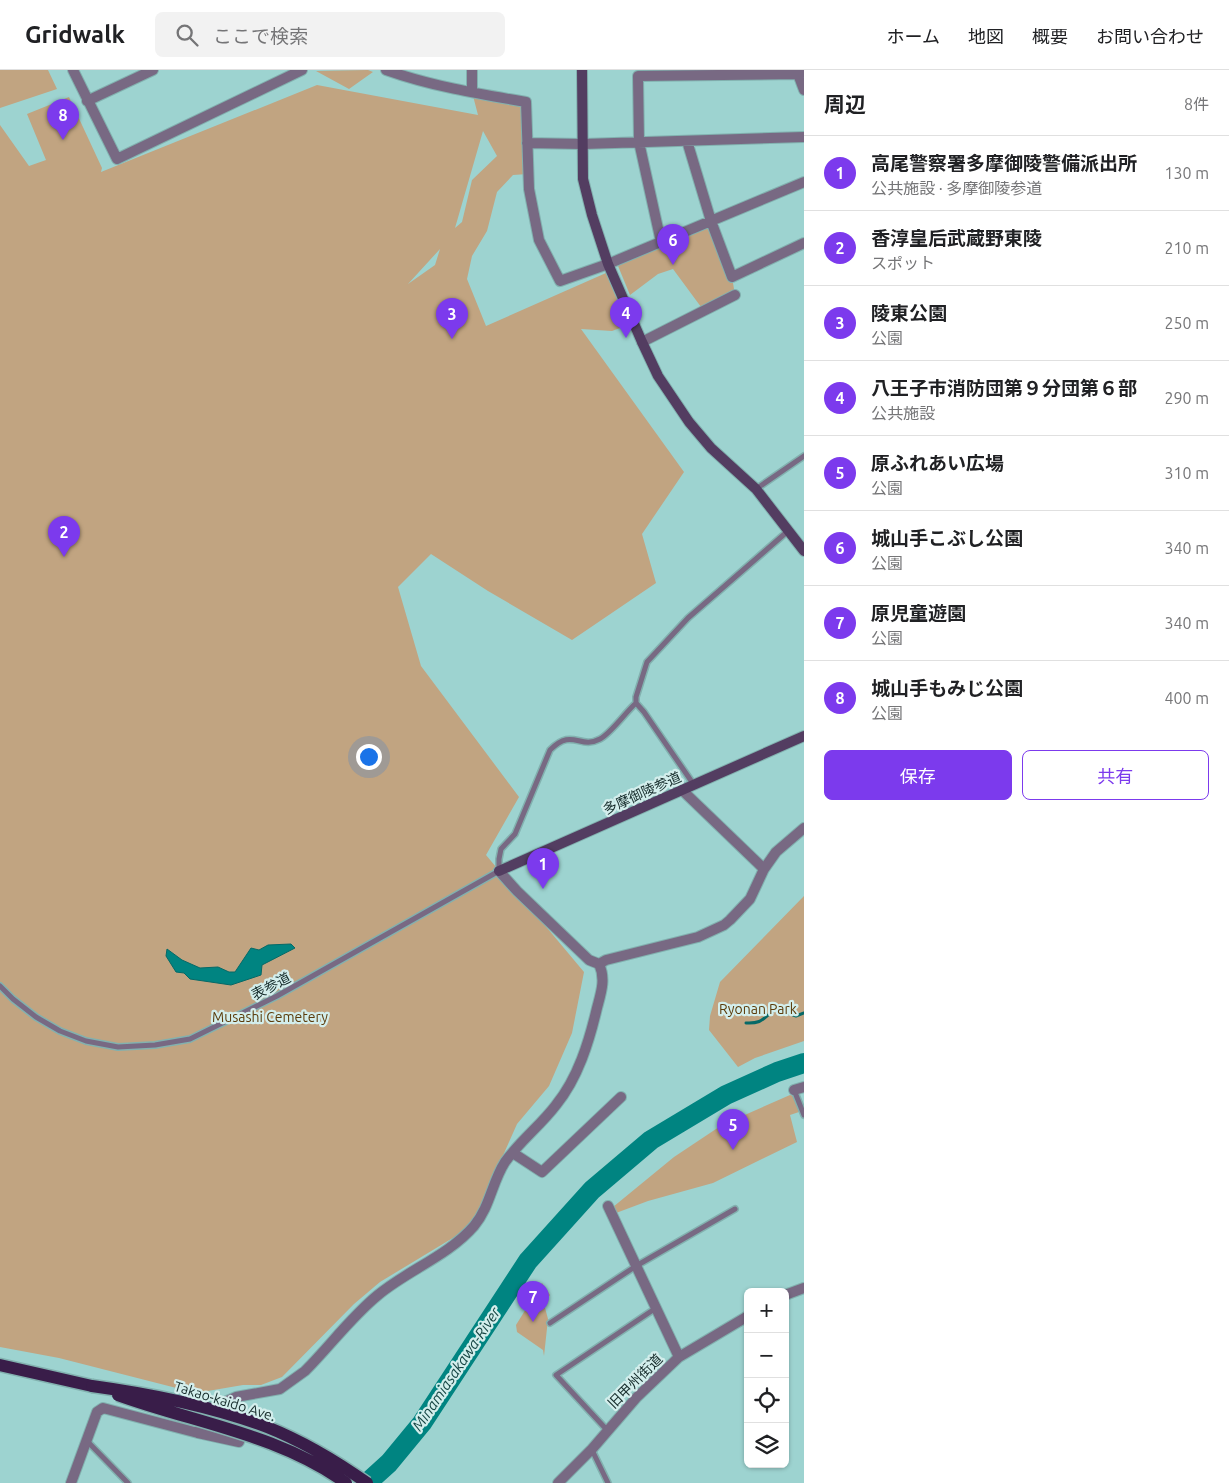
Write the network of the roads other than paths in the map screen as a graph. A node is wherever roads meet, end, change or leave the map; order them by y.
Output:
1 (73, 70) edge
2 (153, 70) edge
3 (302, 70) edge
4 (386, 70) edge
5 (472, 70) edge
6 (582, 70) edge
7 (801, 73) edge
8 (804, 90) edge
9 (472, 92) junction
10 (87, 101) junction
11 (804, 137) edge
12 (687, 141) junction
13 (639, 142) junction
14 (527, 143) junction
15 (583, 144) junction
16 (804, 182) edge
17 (711, 221) junction
18 (661, 242) junction
19 (804, 243) edge
20 (608, 264) junction
21 (735, 295) dead end
22 (642, 342) junction
23 (804, 456) edge
24 (756, 489) junction
25 (788, 531) junction
26 (804, 551) edge
27 (636, 703) junction
28 (804, 736) edge
29 (694, 784) junction
30 (682, 790) junction
31 (804, 828) edge
32 (764, 869) junction
33 (495, 874) junction
34 (599, 964) junction
35 (0, 986) edge
36 (799, 1089) edge
37 (621, 1097) dead end
38 (804, 1115) edge
39 (513, 1153) junction
40 (608, 1206) dead end
41 (735, 1209) dead end
42 (636, 1266) junction
43 (804, 1288) edge
44 (789, 1294) edge
45 (656, 1308) junction
46 (744, 1318) edge
47 (550, 1323) dead end
48 (679, 1357) junction
49 (0, 1365) edge
50 (92, 1386) junction
51 (607, 1430) junction
52 (198, 1433) junction
53 (86, 1440) junction
54 (239, 1442) dead end
55 (592, 1449) junction
56 (71, 1483) edge
57 (128, 1483) edge
58 (346, 1483) edge
59 (367, 1483) edge
60 (558, 1483) edge
61 (608, 1483) edge

1 - 10 street
2 - 10 street
3 - 10 street
4 - 9 street
5 - 9 street
6 - 15 street
7 - 8 street
7 - 13 street
9 - 14 street
11 - 12 street
12 - 13 street
12 - 17 street
13 - 15 street
13 - 18 street
14 - 15 street
14 - 20 street
15 - 20 street
16 - 17 street
17 - 18 street
17 - 19 street
18 - 20 street
20 - 22 street
21 - 22 street
22 - 24 street
23 - 24 lane
24 - 25 street
25 - 26 street
25 - 27 lane
27 - 29 lane
27 - 33 lane
28 - 29 street, 多摩御陵参道
29 - 30 street, 多摩御陵参道
30 - 32 street
30 - 33 street, 多摩御陵参道
31 - 32 street
32 - 34 street
33 - 34 street
33 - 35 lane, 表参道
34 - 39 street
36 - 38 lane
37 - 39 street
39 - 52 street
40 - 42 street
41 - 42 lane
42 - 45 street
42 - 47 lane
43 - 44 street
45 - 48 street
45 - 51 lane
46 - 48 street, 旧甲州街道
48 - 51 street, 旧甲州街道
49 - 50 main road, Takao-kaido Ave.
50 - 58 main road, Takao-kaido Ave., bridge
50 - 59 main road, Takao-kaido Ave., bridge
51 - 55 street, 旧甲州街道
52 - 53 street
52 - 54 street
53 - 56 street
53 - 57 lane
55 - 60 street, 旧甲州街道
55 - 61 lane

